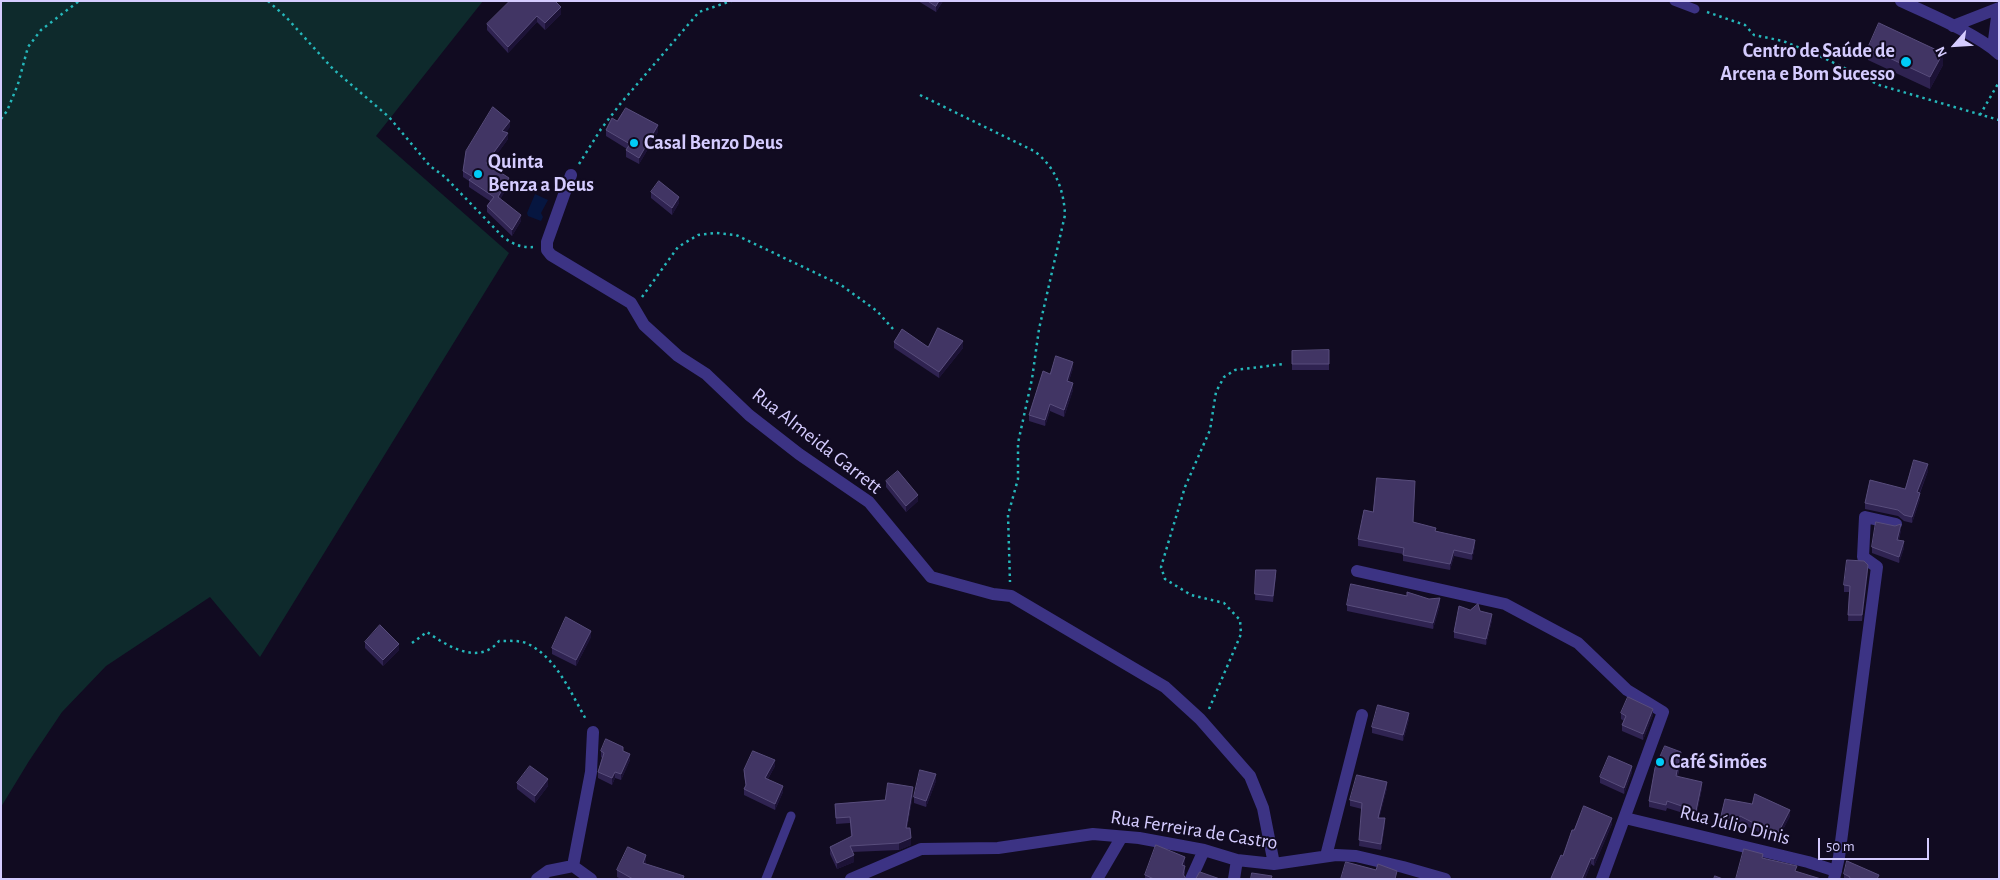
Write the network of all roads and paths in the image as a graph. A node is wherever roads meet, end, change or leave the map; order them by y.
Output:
1 (79, 1) edge
2 (268, 1) edge
3 (731, 1) edge
4 (1674, 1) edge
5 (1901, 1) edge
6 (1695, 9) joint
7 (1998, 9) edge
8 (1953, 26) junction
9 (1996, 51) edge
10 (1999, 82) edge
11 (920, 95) dead end
12 (1980, 116) junction
13 (1, 119) edge
14 (1999, 120) edge
15 (571, 176) joint
16 (547, 250) junction
17 (634, 308) junction
18 (893, 329) dead end
19 (1284, 364) dead end
20 (1896, 524) edge
21 (1357, 571) dead end
22 (1011, 596) junction
23 (412, 643) dead end
24 (1362, 715) dead end
25 (1200, 720) junction
26 (593, 732) joint
27 (791, 816) dead end
28 (1625, 818) junction
29 (1121, 838) junction
30 (1204, 850) junction
31 (1326, 856) junction
32 (1237, 860) junction
33 (1274, 864) junction
34 (573, 866) junction
35 (1835, 875) edge
36 (537, 879) edge
37 (590, 879) edge
38 (766, 879) edge
39 (850, 879) edge
40 (1097, 879) edge
41 (1192, 879) edge
42 (1234, 879) edge
43 (1445, 879) edge
44 (1602, 879) edge

1 - 13 path
2 - 16 path
3 - 15 path
4 - 6 lane
5 - 8 street
6 - 12 path
7 - 8 street
7 - 9 street
8 - 9 street
10 - 12 path
11 - 22 path
12 - 14 path
15 - 16 street
16 - 17 street, Rua Almeida Garrett
17 - 18 path
17 - 22 street, Rua Almeida Garrett
19 - 25 path
20 - 35 street
21 - 28 street
22 - 25 street, Rua Almeida Garrett
23 - 26 path
24 - 31 street
25 - 33 street, Rua Almeida Garrett
26 - 34 street
27 - 38 lane
28 - 35 street, Rua Júlio Dinis
28 - 44 street
29 - 30 street, Rua Ferreira de Castro
29 - 39 street, Rua Ferreira de Castro
29 - 40 street
30 - 32 street, Rua Ferreira de Castro
30 - 41 street
31 - 33 street, Rua Ferreira de Castro
31 - 43 street, Rua Ferreira de Castro
32 - 33 street, Rua Ferreira de Castro
32 - 42 street
34 - 36 street
34 - 37 street

